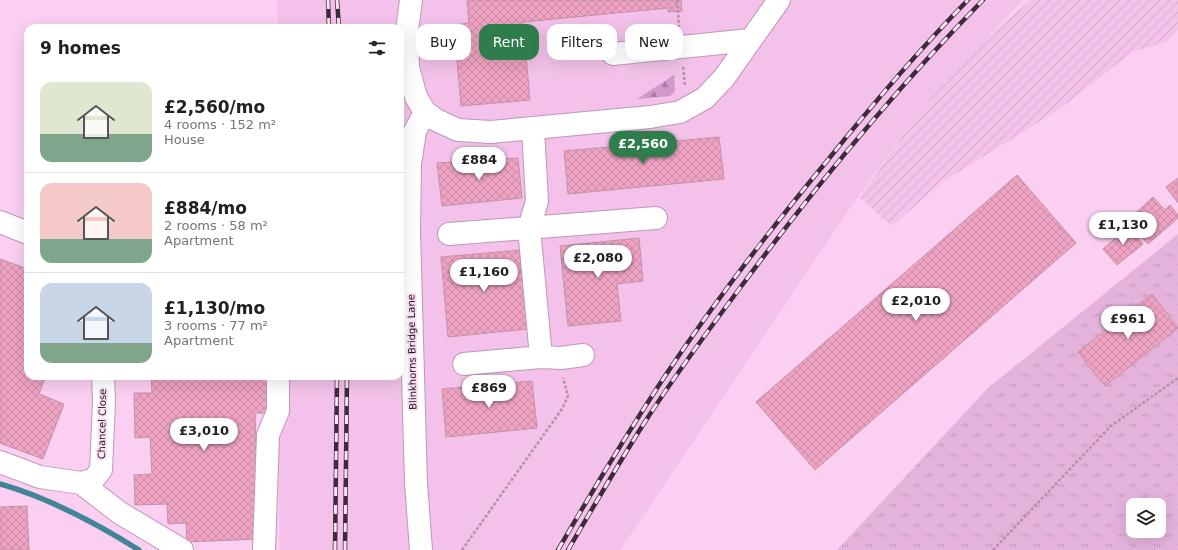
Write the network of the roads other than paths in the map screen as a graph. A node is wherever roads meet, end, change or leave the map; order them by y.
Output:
1 (411, 0) edge
2 (779, 0) edge
3 (750, 40) junction
4 (617, 54) edge
5 (425, 112) junction
6 (533, 128) junction
7 (656, 218) dead end
8 (0, 222) edge
9 (529, 228) junction
10 (24, 231) edge
11 (449, 234) dead end
12 (583, 355) dead end
13 (541, 357) junction
14 (464, 364) dead end
15 (103, 380) edge
16 (278, 380) edge
17 (0, 462) edge
18 (81, 483) junction
19 (421, 546) edge
20 (182, 550) edge
21 (264, 550) edge

1 - 5 lane
2 - 3 lane
3 - 4 lane
3 - 6 lane
5 - 6 lane
5 - 19 lane, Blinkhorns Bridge Lane
6 - 9 lane
7 - 9 lane
8 - 10 lane
9 - 11 lane
9 - 13 lane
12 - 13 lane
13 - 14 lane
15 - 18 lane, Chancel Close
16 - 21 lane
17 - 18 lane
18 - 20 lane

